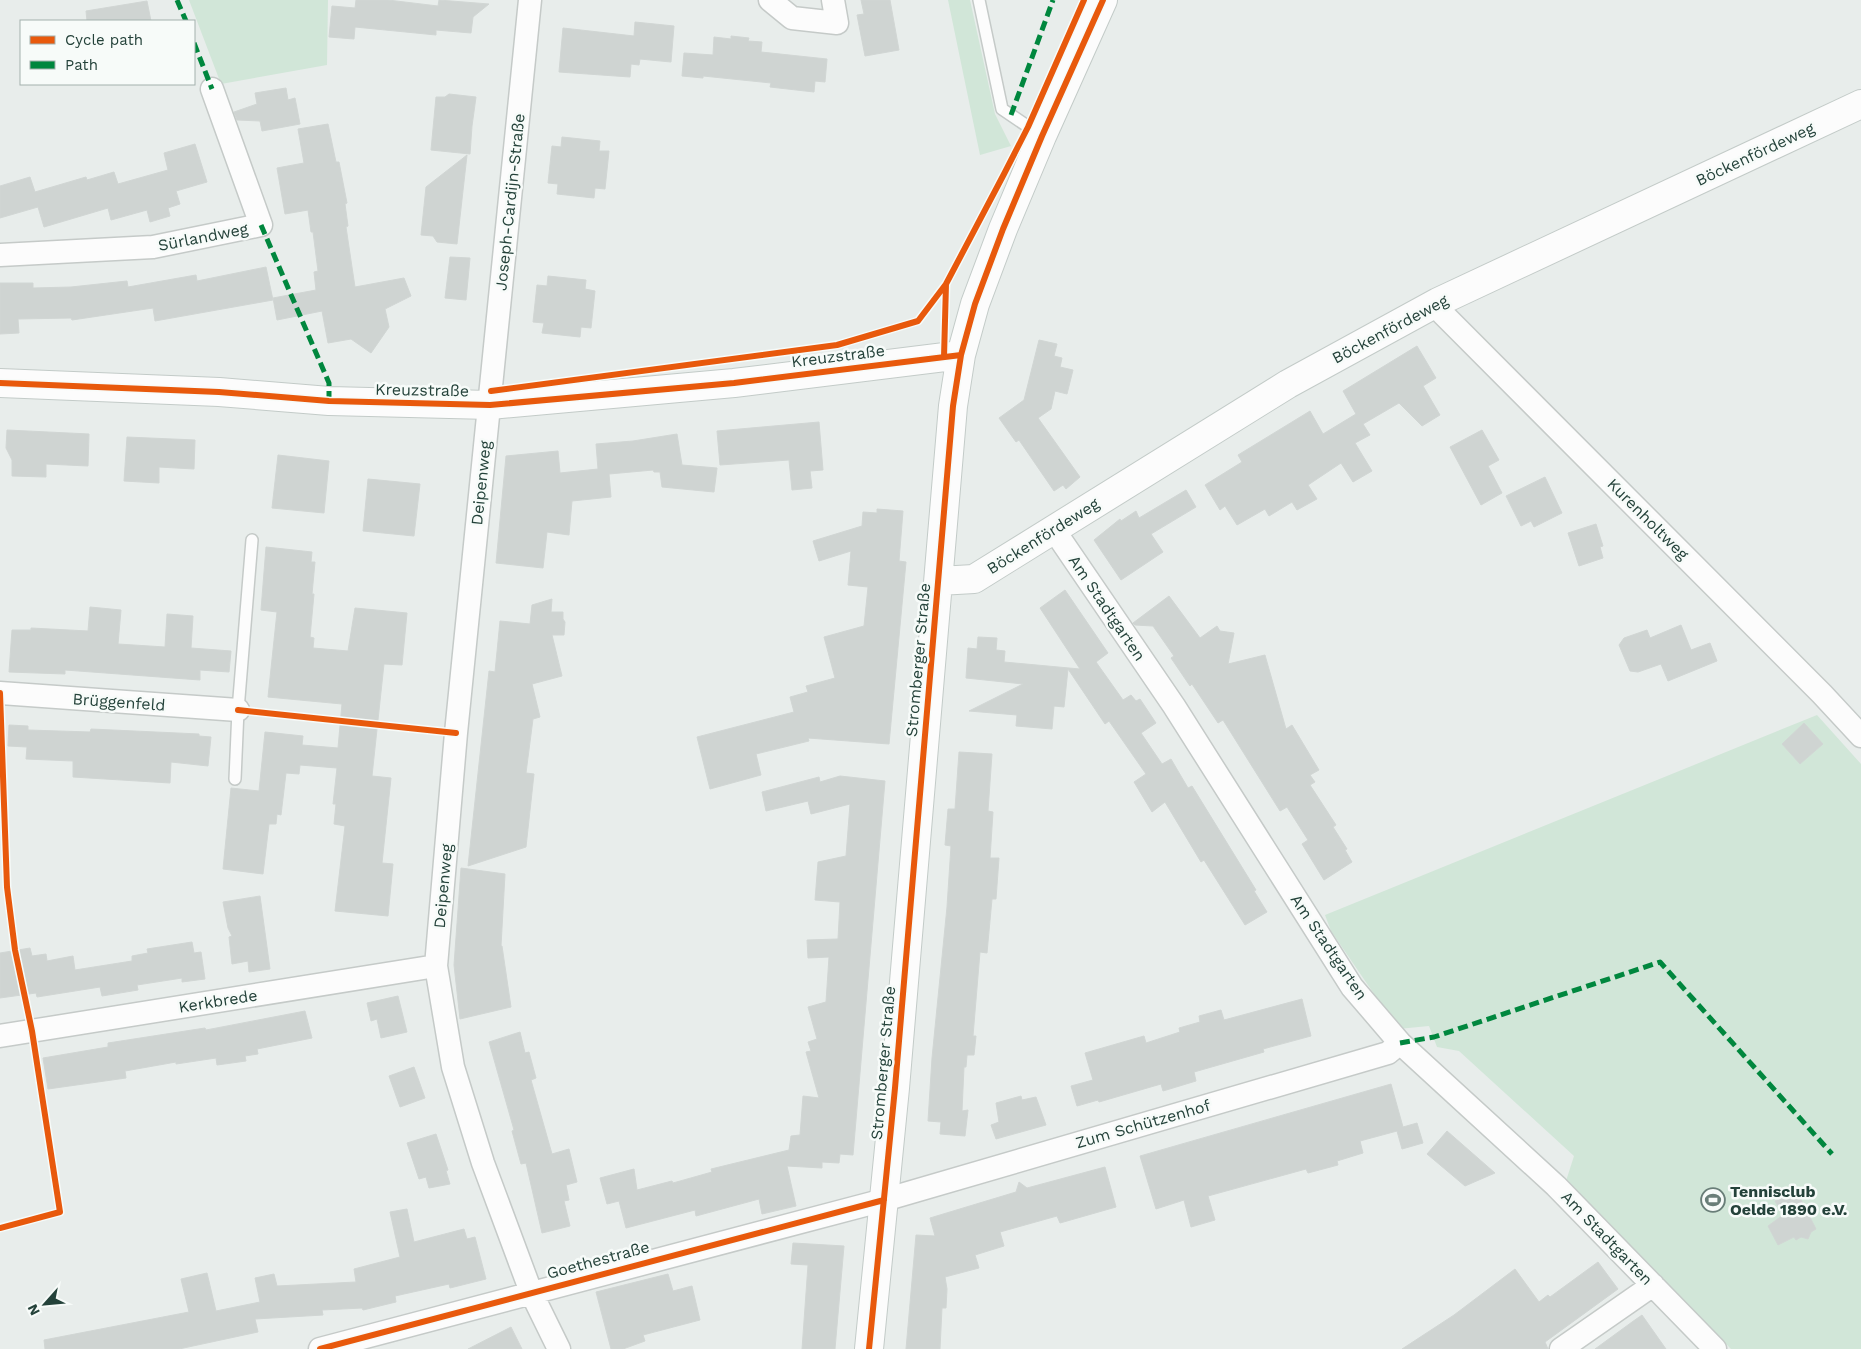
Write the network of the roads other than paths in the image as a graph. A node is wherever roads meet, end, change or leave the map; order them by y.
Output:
1 (530, 0) edge
2 (772, 0) edge
3 (833, 0) edge
4 (979, 0) edge
5 (1103, 0) edge
6 (212, 89) dead end
7 (1861, 104) edge
8 (1042, 136) junction
9 (0, 255) edge
10 (1438, 302) junction
11 (961, 355) junction
12 (0, 383) edge
13 (490, 405) junction
14 (1054, 530) junction
15 (252, 540) dead end
16 (939, 581) junction
17 (0, 693) edge
18 (238, 710) junction
19 (1861, 736) edge
20 (235, 779) dead end
21 (436, 966) junction
22 (0, 1036) edge
23 (1400, 1044) junction
24 (884, 1200) junction
25 (1652, 1285) junction
26 (532, 1292) junction
27 (320, 1349) edge
28 (559, 1349) edge
29 (869, 1349) edge
30 (1561, 1349) edge
31 (1715, 1349) edge

1 - 13 street, Joseph-Cardijn-Straße
2 - 3 street
4 - 8 lane
5 - 8 street, Stromberger Straße
6 - 9 street, Sürlandweg
7 - 10 street, Böckenfördeweg
8 - 11 street, Stromberger Straße
10 - 14 street, Böckenfördeweg
10 - 19 street, Kurenholtweg
11 - 13 street, Kreuzstraße
11 - 16 street, Stromberger Straße
12 - 13 street, Kreuzstraße
13 - 21 street, Deipenweg
14 - 16 street, Böckenfördeweg
14 - 23 street, Am Stadtgarten
15 - 18 lane
16 - 24 street, Stromberger Straße
17 - 18 street, Brüggenfeld
18 - 20 lane
21 - 22 street, Kerkbrede
21 - 26 street, Deipenweg
23 - 24 street, Zum Schützenhof
23 - 25 street, Am Stadtgarten
24 - 26 street, Goethestraße
24 - 29 street, Stromberger Straße
25 - 30 street
25 - 31 street, Am Stadtgarten
26 - 27 street, Goethestraße
26 - 28 street, Deipenweg

